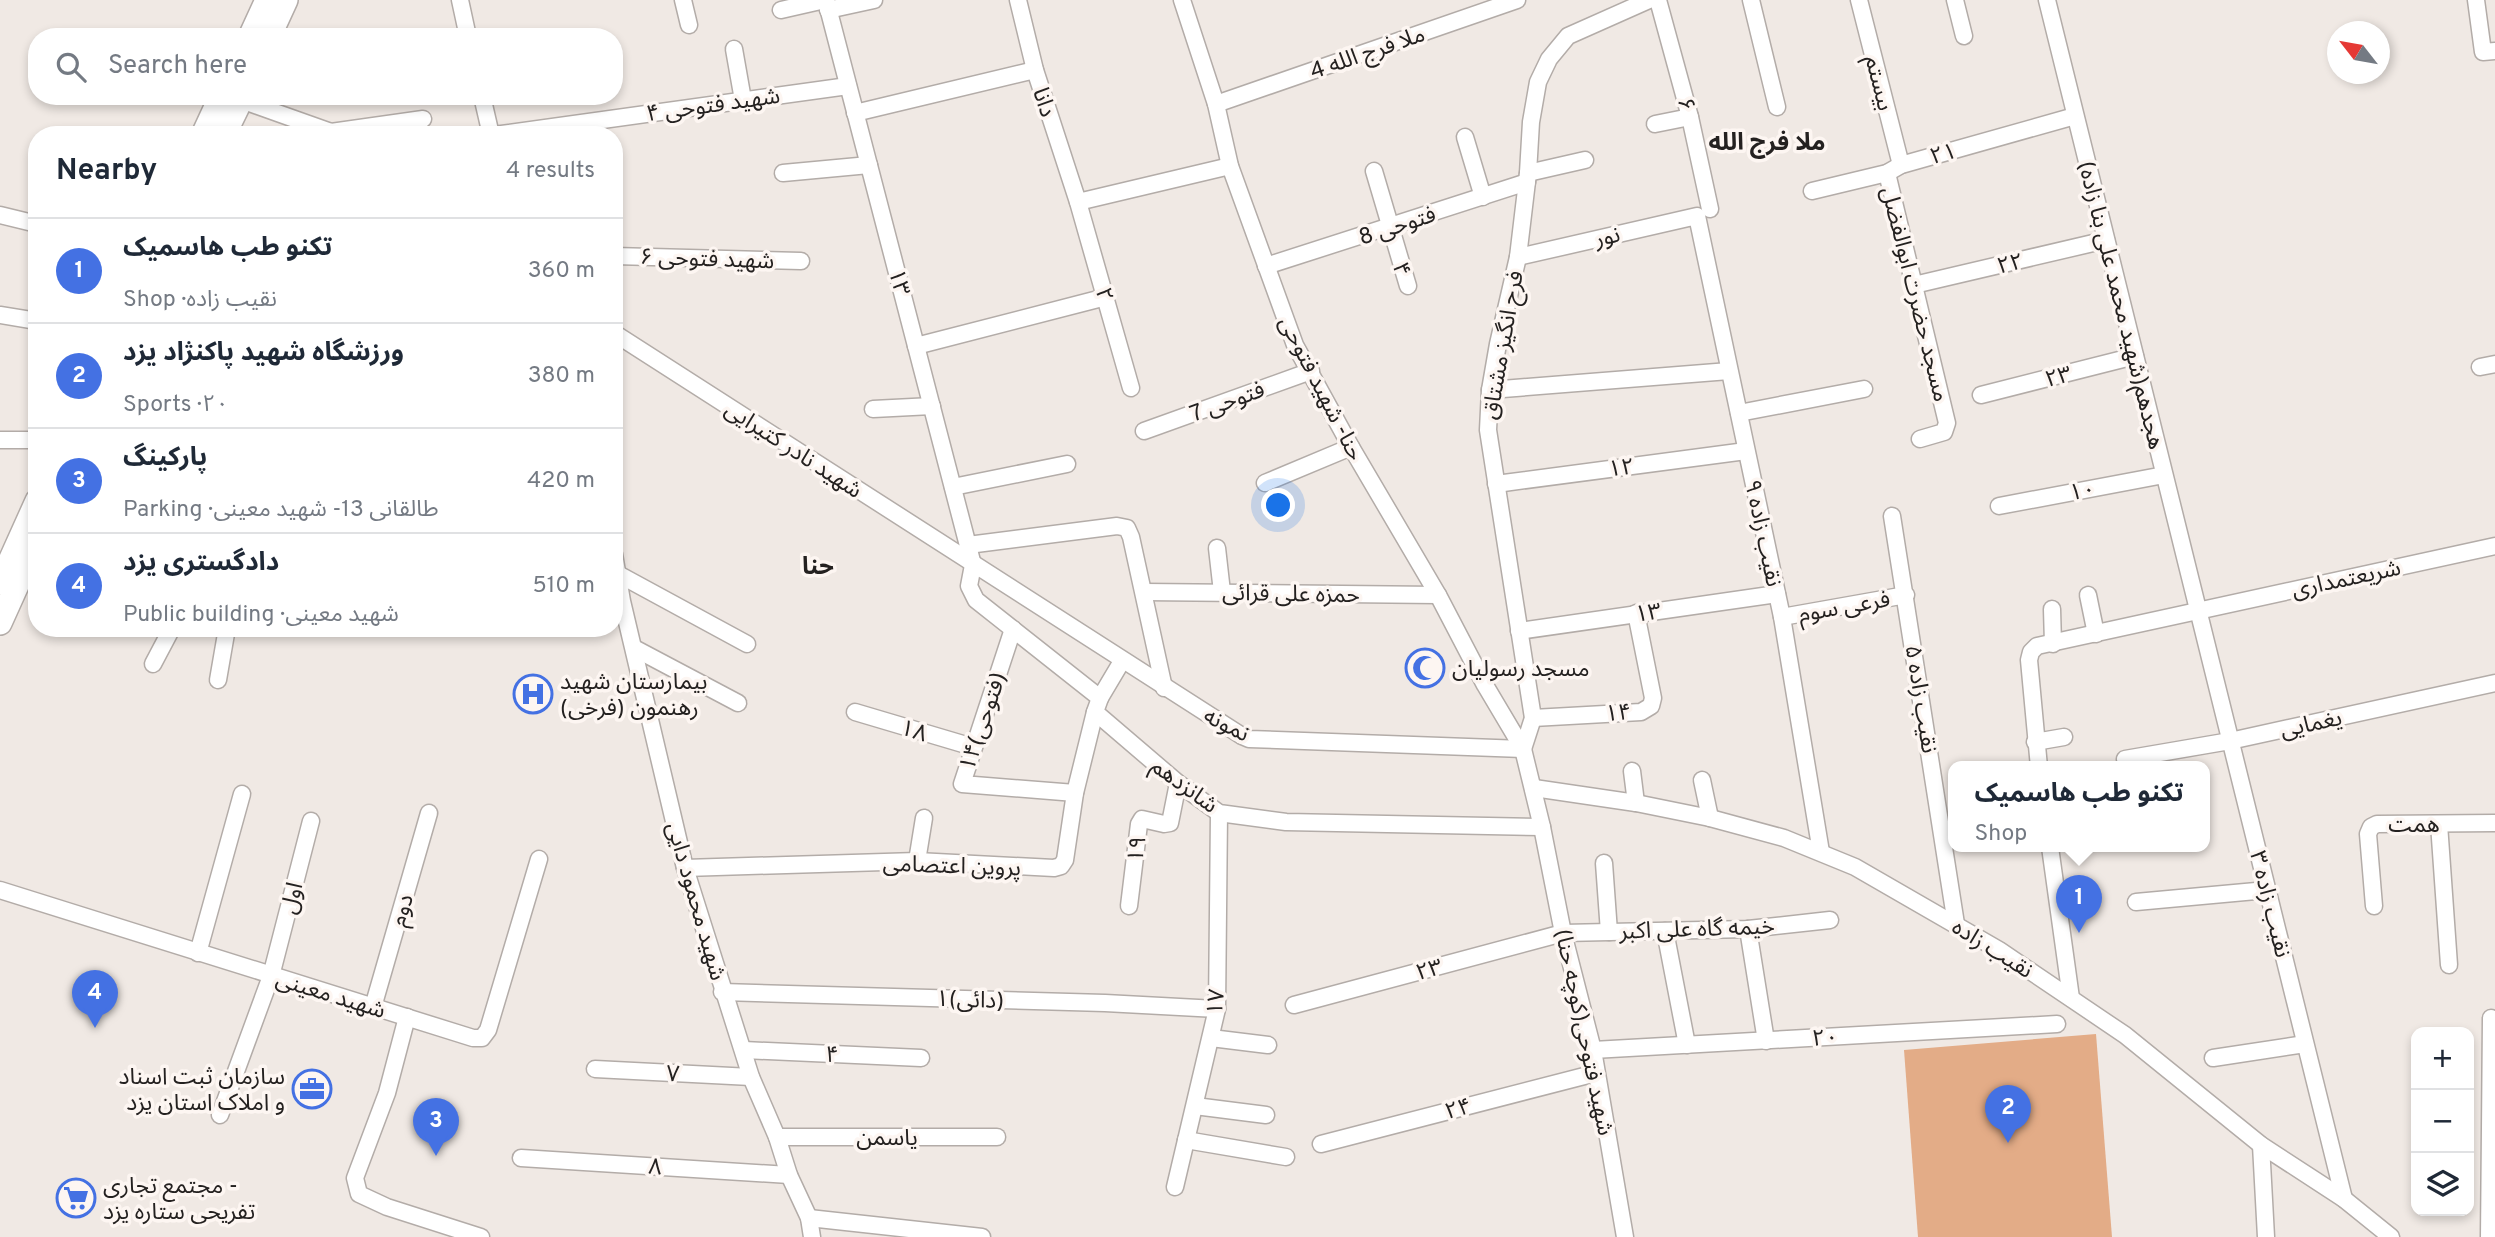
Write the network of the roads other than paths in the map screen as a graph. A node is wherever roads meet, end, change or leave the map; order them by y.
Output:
1 (267, 0) edge
2 (286, 0) edge
3 (460, 0) edge
4 (683, 0) edge
5 (874, 0) edge
6 (1018, 0) edge
7 (1182, 0) edge
8 (1517, 0) edge
9 (1648, 0) edge
10 (1658, 0) edge
11 (1751, 0) edge
12 (1859, 0) edge
13 (1955, 0) edge
14 (2046, 0) edge
15 (2476, 0) edge
16 (826, 3) edge
17 (781, 10) dead end
18 (689, 25) dead end
19 (254, 28) edge
20 (273, 28) edge
21 (466, 28) edge
22 (1964, 36) dead end
23 (734, 49) dead end
24 (2495, 51) edge
25 (1035, 70) junction
26 (848, 86) junction
27 (743, 100) junction
28 (1216, 104) junction
29 (229, 105) edge
30 (233, 105) edge
31 (255, 105) edge
32 (485, 105) edge
33 (1776, 107) dead end
34 (855, 113) junction
35 (2075, 116) junction
36 (1690, 117) junction
37 (423, 119) dead end
38 (1656, 124) dead end
39 (211, 126) edge
40 (227, 126) edge
41 (314, 126) edge
42 (373, 126) edge
43 (490, 126) edge
44 (557, 126) edge
45 (1465, 137) dead end
46 (1585, 160) dead end
47 (869, 165) junction
48 (1230, 166) junction
49 (1894, 169) junction
50 (1374, 171) dead end
51 (783, 173) dead end
52 (1528, 178) junction
53 (1812, 191) dead end
54 (1483, 197) junction
55 (1078, 202) junction
56 (1703, 213) junction
57 (0, 215) edge
58 (28, 222) edge
59 (1390, 227) junction
60 (2106, 240) junction
61 (623, 256) edge
62 (1518, 257) junction
63 (801, 261) dead end
64 (1266, 266) junction
65 (1913, 285) junction
66 (1408, 286) dead end
67 (1106, 298) junction
68 (0, 316) edge
69 (28, 320) edge
70 (623, 339) edge
71 (916, 346) junction
72 (2135, 356) junction
73 (1311, 371) junction
74 (1730, 371) junction
75 (1131, 388) dead end
76 (1864, 389) dead end
77 (1490, 390) junction
78 (1981, 395) dead end
79 (932, 406) junction
80 (873, 409) dead end
81 (1739, 413) junction
82 (1144, 431) dead end
83 (1920, 439) dead end
84 (0, 440) edge
85 (28, 440) edge
86 (1351, 447) junction
87 (1746, 451) junction
88 (1067, 464) dead end
89 (2164, 475) junction
90 (1265, 483) dead end
91 (1496, 484) junction
92 (953, 486) junction
93 (1999, 506) dead end
94 (1892, 516) dead end
95 (28, 529) edge
96 (968, 545) junction
97 (2495, 546) edge
98 (1217, 548) dead end
99 (28, 555) edge
100 (973, 565) junction
101 (623, 577) edge
102 (12, 580) edge
103 (1143, 592) junction
104 (1222, 592) junction
105 (1777, 594) junction
106 (1438, 595) junction
107 (1906, 595) junction
108 (2088, 595) dead end
109 (623, 605) edge
110 (2052, 608) dead end
111 (2198, 610) junction
112 (1636, 613) junction
113 (1782, 617) junction
114 (0, 623) edge
115 (1013, 629) junction
116 (1519, 631) junction
117 (2096, 634) junction
118 (167, 637) edge
119 (225, 637) edge
120 (747, 644) dead end
121 (2053, 644) junction
122 (634, 648) junction
123 (1122, 661) junction
124 (153, 664) dead end
125 (218, 680) dead end
126 (2495, 683) edge
127 (1164, 688) junction
128 (738, 703) dead end
129 (1098, 705) junction
130 (855, 712) dead end
131 (1533, 718) junction
132 (2064, 737) dead end
133 (2230, 741) junction
134 (2035, 742) junction
135 (974, 747) junction
136 (1523, 749) junction
137 (2126, 759) dead end
138 (2038, 761) edge
139 (1632, 771) dead end
140 (1702, 780) dead end
141 (1178, 783) junction
142 (1534, 788) junction
143 (1075, 793) junction
144 (242, 794) dead end
145 (1636, 803) junction
146 (429, 813) dead end
147 (1219, 813) junction
148 (924, 818) dead end
149 (1710, 818) junction
150 (311, 821) dead end
151 (2495, 823) edge
152 (2439, 824) junction
153 (1542, 827) junction
154 (1821, 852) junction
155 (2051, 852) edge
156 (540, 859) dead end
157 (917, 861) junction
158 (1604, 863) dead end
159 (685, 868) junction
160 (0, 890) edge
161 (2267, 890) junction
162 (2136, 902) dead end
163 (1129, 906) dead end
164 (2374, 906) dead end
165 (1830, 920) dead end
166 (1956, 924) junction
167 (1748, 929) junction
168 (1665, 930) junction
169 (1609, 932) junction
170 (1563, 933) junction
171 (198, 953) junction
172 (2449, 965) dead end
173 (271, 976) junction
174 (722, 992) junction
175 (2071, 998) junction
176 (1294, 1005) dead end
177 (373, 1007) junction
178 (1217, 1009) junction
179 (407, 1017) junction
180 (2491, 1018) dead end
181 (2057, 1024) dead end
182 (1210, 1038) junction
183 (1766, 1041) junction
184 (2305, 1044) junction
185 (1268, 1045) dead end
186 (1687, 1045) junction
187 (744, 1050) junction
188 (1593, 1050) junction
189 (921, 1058) dead end
190 (2213, 1058) dead end
191 (595, 1069) dead end
192 (1596, 1073) junction
193 (751, 1077) junction
194 (1195, 1106) junction
195 (2493, 1110) edge
196 (220, 1115) dead end
197 (1266, 1115) dead end
198 (777, 1137) junction
199 (997, 1137) dead end
200 (1186, 1140) junction
201 (1321, 1144) dead end
202 (2261, 1145) junction
203 (1286, 1157) dead end
204 (521, 1158) dead end
205 (789, 1175) junction
206 (1175, 1187) dead end
207 (2344, 1199) junction
208 (809, 1218) junction
209 (481, 1237) edge
210 (812, 1237) edge
211 (982, 1237) edge
212 (1625, 1237) edge
213 (2266, 1237) edge
214 (2391, 1237) edge
215 (2489, 1237) edge

1 - 19 main road
2 - 20 main road
3 - 21 street
4 - 18 street
5 - 16 street
6 - 25 street, دانا
7 - 28 street, حنا- شهید فتوحی
8 - 28 street, 4 ملا فرج الله
9 - 52 street, فرح انگیز مشتاق
10 - 36 street, ۶
11 - 33 street
12 - 49 street, بیستم
13 - 22 street
14 - 35 street, هجدهم(شهید محمد علی بنا زاده)
15 - 24 street
16 - 17 street
16 - 26 street, ۱۳
23 - 27 street
25 - 34 street
25 - 55 street, دانا
26 - 27 street, شهید فتوحی ۴
26 - 34 street, ۱۳
27 - 44 street, شهید فتوحی ۴
28 - 48 street, حنا- شهید فتوحی
29 - 39 main road
30 - 40 main road
31 - 41 street
32 - 43 street
34 - 47 street, ۱۳
35 - 49 street, ۲۱
35 - 60 street, هجدهم(شهید محمد علی بنا زاده)
36 - 38 street
36 - 56 street, ۶
37 - 42 street
45 - 54 street
46 - 52 street, فتوحی 8
47 - 51 street
47 - 71 street, ۱۳
48 - 55 street
48 - 64 street, حنا- شهید فتوحی
49 - 53 street, ۲۱
49 - 65 street, مسجد حضرت ابوالفضل
50 - 59 street, ۴
52 - 54 street, فتوحی 8
52 - 62 street, فرح انگیز مشتاق
54 - 59 street, فتوحی 8
55 - 67 street, ۲
56 - 62 street, نور
56 - 74 street, نقیب زاده ۹
57 - 58 street
59 - 64 street, فتوحی 8
59 - 66 street, ۴
60 - 65 street, ۲۲
60 - 72 street, هجدهم(شهید محمد علی بنا زاده)
61 - 63 street, شهید فتوحی ۶
62 - 77 street, فرح انگیز مشتاق
64 - 73 street, حنا- شهید فتوحی
65 - 83 street, مسجد حضرت ابوالفضل
67 - 71 street
67 - 75 street, ۲
68 - 69 street
70 - 100 street, شهید نادر کتیرایی
71 - 79 street, ۱۳
72 - 78 street, ۲۳
72 - 89 street, هجدهم(شهید محمد علی بنا زاده)
73 - 82 street, فتوحی 7
73 - 86 street, حنا- شهید فتوحی
74 - 77 street
74 - 81 street, نقیب زاده ۹
76 - 81 street
77 - 91 street, فرح انگیز مشتاق
79 - 80 street
79 - 92 street, ۱۳
81 - 87 street, نقیب زاده ۹
84 - 85 street
86 - 90 street
86 - 106 street, حنا- شهید فتوحی
87 - 91 street, ۱۲
87 - 105 street, نقیب زاده ۹
88 - 92 street
89 - 93 street, ۱۰
89 - 111 street, هجدهم(شهید محمد علی بنا زاده)
91 - 116 street, فرح انگیز مشتاق
92 - 96 street, ۱۳
94 - 107 street, نقیب زاده ۵
95 - 102 main road
96 - 100 street, ۱۳
96 - 103 street
97 - 111 street, شریعتمداری
98 - 104 street
99 - 102 main road
100 - 115 street, شانزدهم
100 - 123 street, نمونه
101 - 120 street
102 - 114 main road
103 - 104 street, حمزه علی قرائی
103 - 127 street
104 - 106 street, حمزه علی قرائی
105 - 112 street, ۱۳
105 - 113 street, نقیب زاده ۹
106 - 136 street, حنا- شهید فتوحی
107 - 113 street, فرعی سوم
107 - 166 street, نقیب زاده ۵
108 - 117 street
109 - 122 street, شهید محمود دایی
110 - 121 street
111 - 117 street, شریعتمداری
111 - 133 street, نقیب زاده ۳
112 - 116 street, ۱۳
112 - 131 street, ۱۴
113 - 154 street, نقیب زاده ۹
115 - 129 street, شانزدهم
115 - 135 street, ۱۴(فتوحی)
116 - 131 street, فرح انگیز مشتاق
117 - 121 street, شریعتمداری
118 - 124 street
119 - 125 street
121 - 134 street
122 - 128 street
122 - 159 street, شهید محمود دایی
123 - 127 street, نمونه
123 - 129 street, پروین اعتصامی
126 - 133 street, یغمایی
127 - 136 street, نمونه
129 - 141 street, شانزدهم
129 - 143 street, پروین اعتصامی
130 - 135 street, ۱۸
131 - 136 street, فرح انگیز مشتاق
132 - 134 street
133 - 137 street, یغمایی
133 - 161 street, نقیب زاده ۳
134 - 138 street
135 - 143 street, ۱۴(فتوحی)
136 - 142 street, حنا- شهید فتوحی
139 - 145 street
140 - 149 street
141 - 147 street, شانزدهم
141 - 163 street, ۱۹
142 - 145 street, نقیب زاده
142 - 153 street, (کوچه حنا)شهید فتوحی
143 - 157 street, پروین اعتصامی
144 - 171 street
145 - 149 street, نقیب زاده
146 - 177 street, دوم
147 - 153 street, شانزدهم
147 - 178 street, ۱۷
148 - 157 street
149 - 154 street, نقیب زاده
150 - 173 street, اول
151 - 152 street, همت
152 - 164 street, همت
152 - 172 street
153 - 170 street, (کوچه حنا)شهید فتوحی
154 - 166 street, نقیب زاده
155 - 175 street
156 - 179 street, شهید معینی
157 - 159 street, پروین اعتصامی
158 - 169 street
159 - 174 street, شهید محمود دایی
160 - 171 street, شهید معینی
161 - 162 street
161 - 184 street, نقیب زاده ۳
165 - 167 street, خیمه گاه علی اکبر
166 - 175 street, نقیب زاده
167 - 168 street, خیمه گاه علی اکبر
167 - 183 street
168 - 169 street, خیمه گاه علی اکبر
168 - 186 street
169 - 170 street, خیمه گاه علی اکبر
170 - 176 street, ۲۳
170 - 188 street, (کوچه حنا)شهید فتوحی
171 - 173 street, شهید معینی
173 - 177 street, شهید معینی
173 - 196 street, اول
174 - 178 street, ۱(دائی)
174 - 187 street, شهید محمود دایی
175 - 202 street, نقیب زاده
177 - 179 street, شهید معینی
178 - 182 street, ۱۷
179 - 209 street
180 - 195 street
181 - 183 street, ۲۰
182 - 185 street
182 - 194 street, ۱۷
183 - 186 street, ۲۰
184 - 190 street
184 - 207 street, نقیب زاده ۳
186 - 188 street, ۲۰
187 - 189 street, ۴
187 - 193 street, شهید محمود دایی
188 - 192 street, (کوچه حنا)شهید فتوحی
191 - 193 street, ۷
192 - 201 street, ۲۴
192 - 212 street, (کوچه حنا)شهید فتوحی
193 - 198 street, شهید محمود دایی
194 - 197 street
194 - 200 street, ۱۷
195 - 215 street
198 - 199 street, یاسمن
198 - 205 street, شهید محمود دایی
200 - 203 street
200 - 206 street, ۱۷
202 - 207 street, نقیب زاده
202 - 213 street
204 - 205 street, ۸
205 - 208 street, شهید محمود دایی
207 - 214 street, نقیب زاده
208 - 210 street, شهید محمود دایی
208 - 211 street

